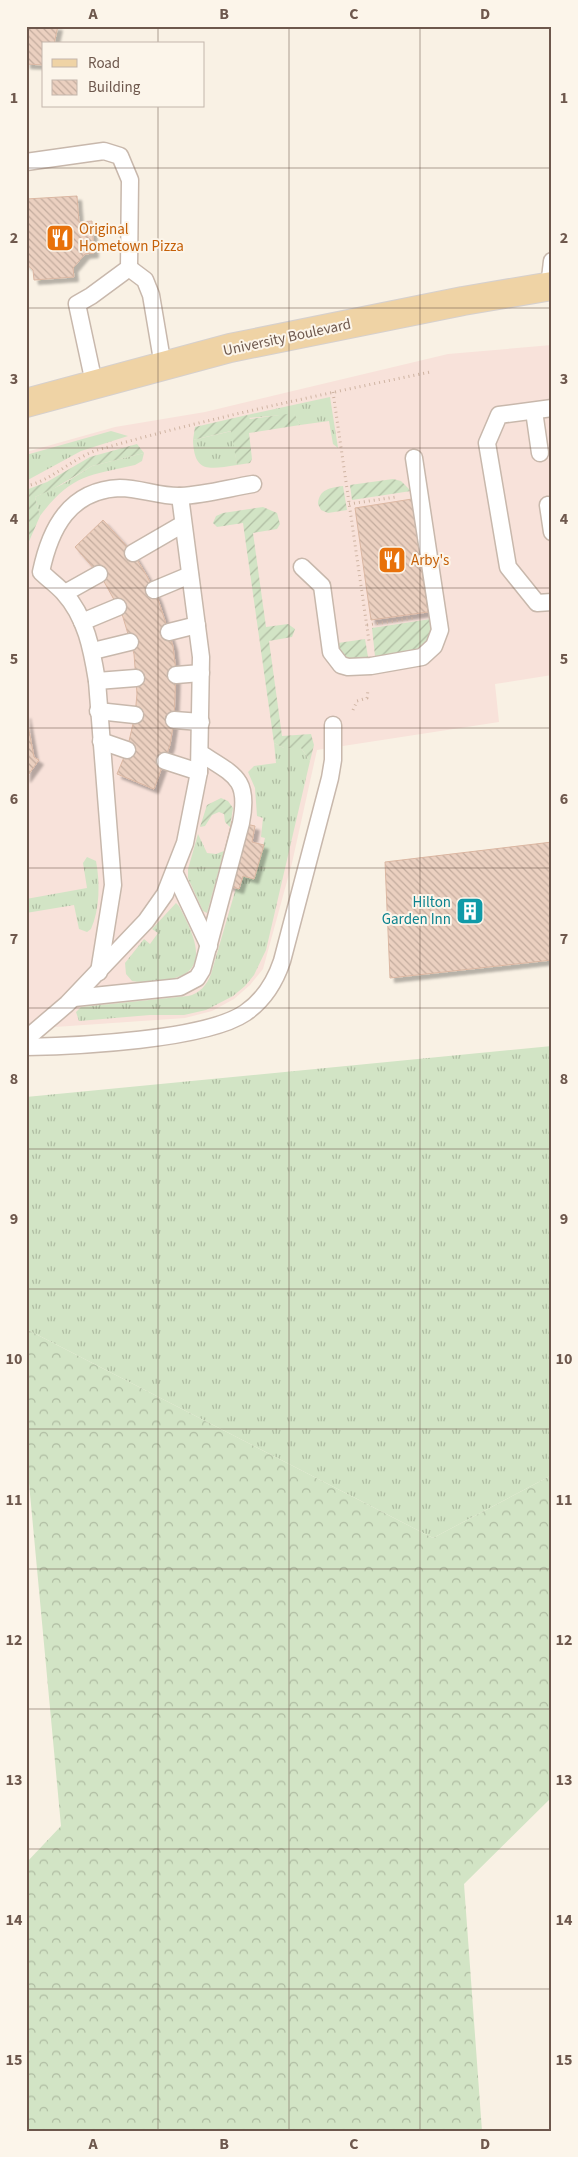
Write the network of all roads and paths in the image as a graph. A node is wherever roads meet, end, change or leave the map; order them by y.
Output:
1 (26, 162) edge
2 (129, 268) junction
3 (551, 278) edge
4 (163, 366) junction
5 (430, 372) dead end
6 (94, 383) junction
7 (333, 392) junction
8 (26, 403) edge
9 (552, 408) edge
10 (534, 410) junction
11 (540, 453) dead end
12 (414, 458) dead end
13 (253, 484) dead end
14 (26, 486) edge
15 (180, 496) junction
16 (403, 496) dead end
17 (349, 504) junction
18 (548, 505) dead end
19 (183, 524) junction
20 (552, 532) edge
21 (133, 553) dead end
22 (302, 567) dead end
23 (99, 574) dead end
24 (190, 575) junction
25 (154, 590) dead end
26 (65, 594) junction
27 (544, 602) edge
28 (118, 607) dead end
29 (421, 617) dead end
30 (82, 622) junction
31 (197, 625) junction
32 (367, 625) junction
33 (169, 632) dead end
34 (130, 642) dead end
35 (93, 651) junction
36 (371, 666) junction
37 (201, 673) junction
38 (176, 675) dead end
39 (136, 678) dead end
40 (97, 681) junction
41 (98, 711) junction
42 (352, 713) dead end
43 (135, 715) dead end
44 (174, 720) dead end
45 (202, 722) junction
46 (333, 725) dead end
47 (101, 741) junction
48 (127, 750) dead end
49 (200, 753) junction
50 (165, 761) dead end
51 (199, 772) junction
52 (174, 874) junction
53 (209, 946) junction
54 (99, 972) junction
55 (74, 998) junction
56 (26, 1039) edge
57 (26, 1047) edge

1 - 2 lane
2 - 4 lane
2 - 6 lane
3 - 4 main road, University Boulevard
4 - 6 main road, University Boulevard
5 - 7 path
6 - 8 main road, University Boulevard
7 - 14 path
7 - 17 path
9 - 10 lane
10 - 11 lane
10 - 27 lane
12 - 36 lane
13 - 15 lane
15 - 19 lane
15 - 26 lane
16 - 17 path
17 - 32 path
18 - 20 lane
19 - 21 lane
19 - 24 lane
22 - 36 lane
23 - 26 lane
24 - 25 lane
24 - 31 lane
26 - 30 lane
28 - 30 lane
29 - 32 path
30 - 35 lane
31 - 33 lane
31 - 37 lane
32 - 36 path
34 - 35 lane
35 - 40 lane
36 - 42 path
37 - 38 lane
37 - 45 lane
39 - 40 lane
40 - 41 lane
41 - 43 lane
41 - 47 lane
44 - 45 lane
45 - 49 lane
46 - 57 lane
47 - 48 lane
47 - 54 lane
49 - 51 lane
49 - 53 lane
50 - 51 lane
51 - 52 lane
52 - 53 lane
52 - 54 lane
53 - 55 lane
54 - 55 lane
55 - 56 lane

